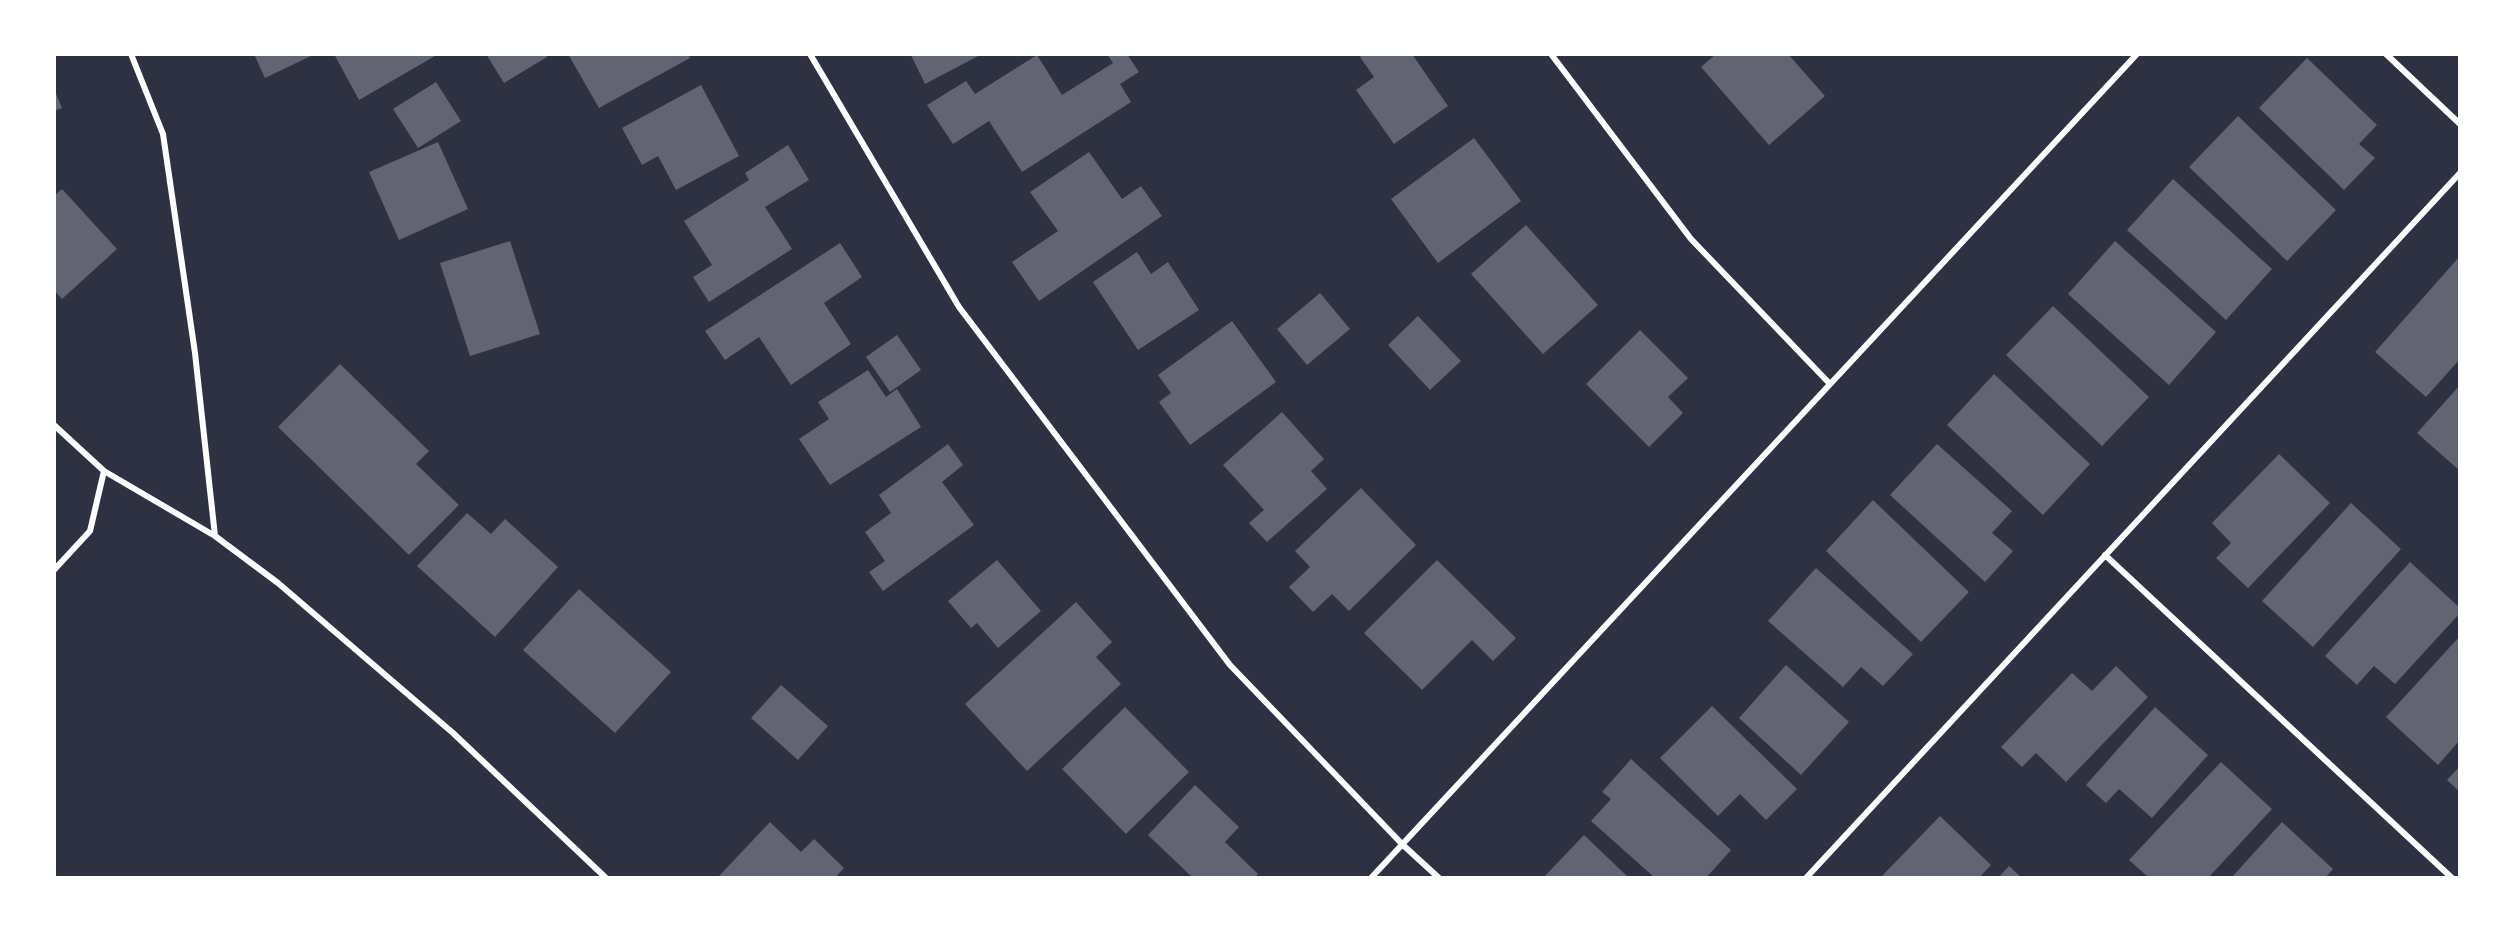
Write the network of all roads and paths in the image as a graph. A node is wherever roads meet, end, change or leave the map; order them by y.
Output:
1 (131, 54) edge
2 (810, 54) edge
3 (1551, 54) edge
4 (2137, 54) edge
5 (2386, 54) edge
6 (2460, 124) edge
7 (2460, 173) edge
8 (1830, 384) junction
9 (54, 425) edge
10 (104, 471) junction
11 (215, 536) junction
12 (2105, 555) junction
13 (54, 570) edge
14 (1403, 845) junction
15 (606, 878) edge
16 (1371, 878) edge
17 (1438, 878) edge
18 (1806, 878) edge
19 (2452, 878) edge

1 - 11 street
2 - 14 street
3 - 8 street
4 - 8 street
5 - 6 street
7 - 12 street
8 - 14 street
9 - 10 street
10 - 11 street
10 - 13 street
11 - 15 street
12 - 18 street
12 - 19 street
14 - 16 street
14 - 17 street

